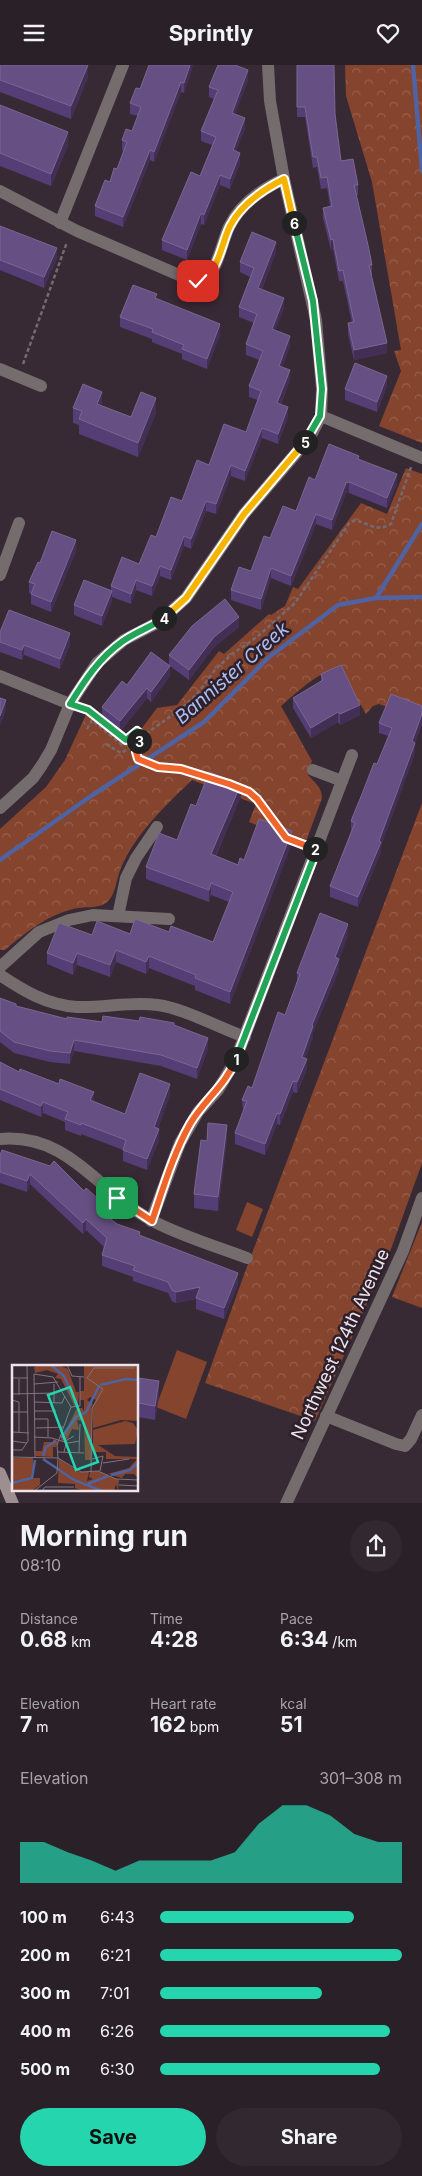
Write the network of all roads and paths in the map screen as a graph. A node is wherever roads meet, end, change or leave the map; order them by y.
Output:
1 (123, 65) edge
2 (268, 65) edge
3 (284, 179) junction
4 (0, 191) edge
5 (60, 223) junction
6 (72, 229) junction
7 (0, 369) edge
8 (18, 377) junction
9 (41, 386) dead end
10 (320, 416) junction
11 (422, 458) edge
12 (409, 472) dead end
13 (19, 523) dead end
14 (0, 575) edge
15 (0, 676) edge
16 (70, 704) junction
17 (87, 729) dead end
18 (143, 736) junction
19 (126, 740) junction
20 (106, 744) dead end
21 (137, 744) junction
22 (352, 755) dead end
23 (313, 770) dead end
24 (213, 779) edge
25 (342, 781) junction
26 (236, 787) edge
27 (0, 808) edge
28 (157, 827) dead end
29 (280, 830) edge
30 (286, 838) edge
31 (317, 849) junction
32 (118, 916) junction
33 (169, 919) dead end
34 (0, 967) edge
35 (0, 975) edge
36 (245, 1037) junction
37 (0, 1139) edge
38 (422, 1198) edge
39 (152, 1221) junction
40 (247, 1258) dead end
41 (422, 1415) edge
42 (326, 1416) junction
43 (0, 1473) edge
44 (13, 1503) edge
45 (286, 1503) edge

1 - 5 street
2 - 3 street
3 - 6 street
3 - 10 street
4 - 5 street
5 - 6 street
6 - 8 path
7 - 8 street
8 - 9 street
10 - 11 street
10 - 16 street
12 - 18 path
13 - 14 street
15 - 16 street
16 - 19 path
16 - 27 street
17 - 19 path
18 - 19 path
18 - 21 path
20 - 21 path
21 - 24 path
22 - 25 street
23 - 25 street
25 - 31 street
26 - 29 path
28 - 32 street
30 - 31 path
31 - 36 street
32 - 33 street
32 - 34 street
35 - 36 street
36 - 39 street
37 - 39 street
38 - 42 street, Northwest 124th Avenue
39 - 40 street
41 - 42 street
42 - 45 street, Northwest 124th Avenue
43 - 44 street

